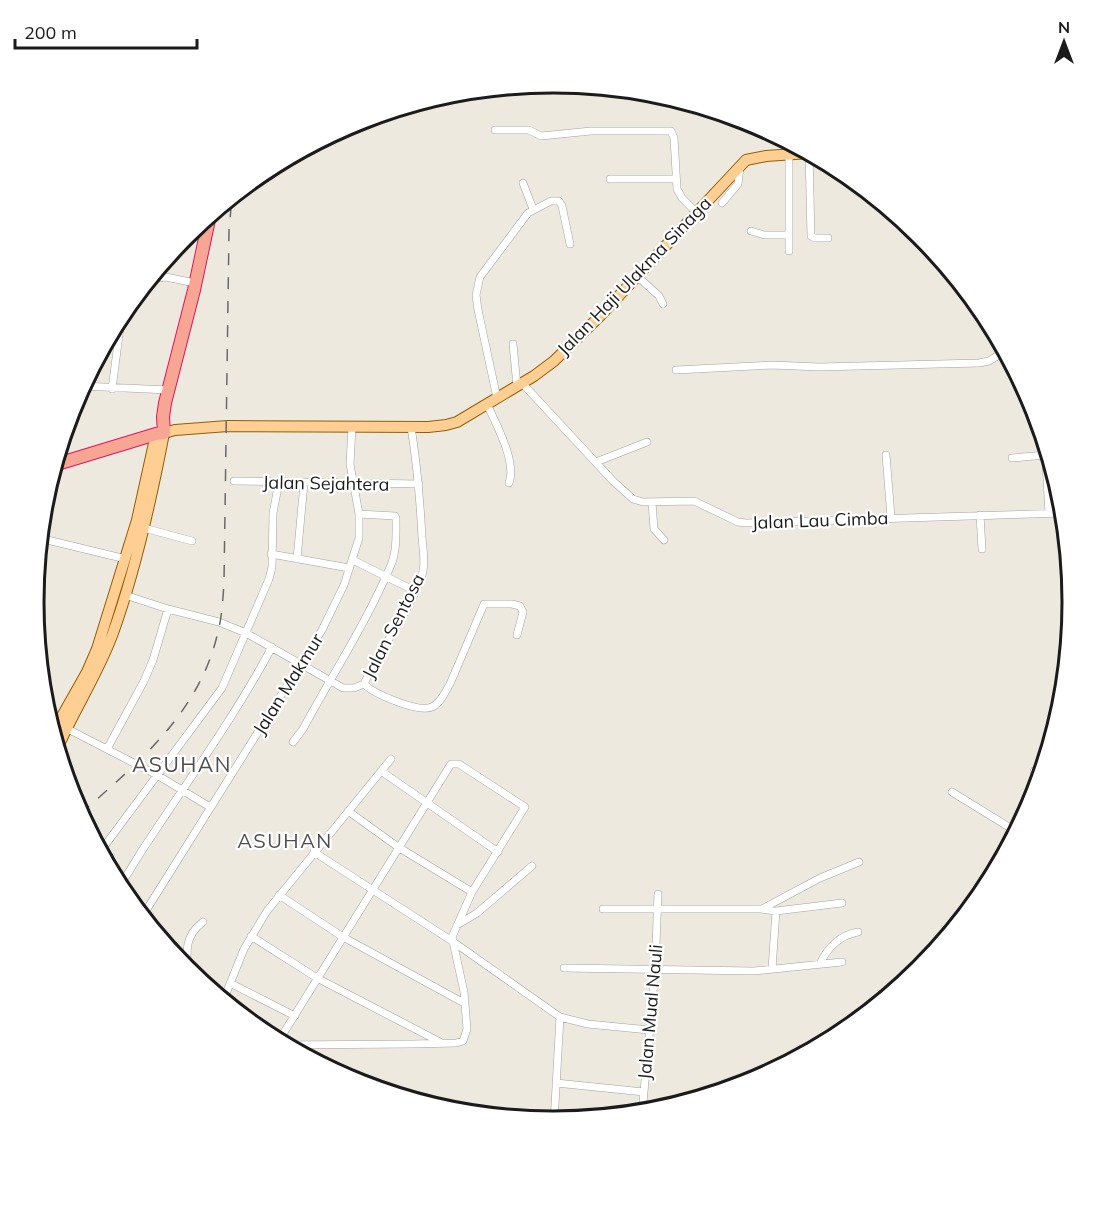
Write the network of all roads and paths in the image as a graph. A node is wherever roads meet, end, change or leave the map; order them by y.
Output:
1 (495, 130) dead end
2 (789, 154) junction
3 (794, 154) edge
4 (808, 161) edge
5 (741, 165) junction
6 (610, 179) dead end
7 (676, 179) junction
8 (523, 183) dead end
9 (722, 203) dead end
10 (533, 209) junction
11 (696, 212) junction
12 (207, 229) edge
13 (751, 231) dead end
14 (789, 235) junction
15 (828, 238) dead end
16 (570, 244) dead end
17 (789, 251) dead end
18 (637, 276) junction
19 (161, 278) edge
20 (195, 283) junction
21 (663, 304) dead end
22 (118, 338) edge
23 (513, 344) dead end
24 (998, 355) edge
25 (676, 370) dead end
26 (520, 384) junction
27 (92, 387) edge
28 (112, 389) junction
29 (168, 390) junction
30 (497, 398) junction
31 (487, 404) junction
32 (352, 427) junction
33 (411, 427) junction
34 (163, 428) junction
35 (647, 442) dead end
36 (66, 453) edge
37 (886, 455) dead end
38 (1040, 456) edge
39 (1012, 458) dead end
40 (64, 462) edge
41 (596, 462) junction
42 (234, 482) dead end
43 (279, 482) junction
44 (304, 483) junction
45 (354, 483) junction
46 (509, 483) dead end
47 (1048, 483) edge
48 (419, 484) junction
49 (652, 502) junction
50 (1049, 513) junction
51 (1055, 513) edge
52 (359, 514) junction
53 (980, 515) junction
54 (891, 517) junction
55 (144, 528) junction
56 (48, 540) edge
57 (664, 540) dead end
58 (192, 541) dead end
59 (982, 549) dead end
60 (271, 554) junction
61 (126, 559) junction
62 (297, 559) junction
63 (353, 560) junction
64 (349, 568) junction
65 (384, 576) junction
66 (415, 591) junction
67 (125, 595) junction
68 (168, 609) junction
69 (246, 633) junction
70 (517, 634) dead end
71 (272, 647) junction
72 (102, 648) junction
73 (300, 665) junction
74 (329, 680) junction
75 (364, 684) junction
76 (73, 708) junction
77 (59, 725) edge
78 (66, 728) junction
79 (62, 737) edge
80 (293, 742) dead end
81 (107, 749) junction
82 (391, 759) dead end
83 (381, 771) junction
84 (157, 775) junction
85 (184, 790) junction
86 (952, 792) dead end
87 (426, 804) junction
88 (210, 807) junction
89 (348, 811) junction
90 (1010, 828) edge
91 (105, 845) edge
92 (398, 847) junction
93 (314, 852) junction
94 (498, 852) junction
95 (859, 862) dead end
96 (532, 866) dead end
97 (124, 878) edge
98 (371, 890) junction
99 (472, 892) junction
100 (658, 894) dead end
101 (279, 896) junction
102 (842, 903) dead end
103 (603, 909) dead end
104 (761, 909) junction
105 (147, 910) edge
106 (657, 910) junction
107 (776, 911) junction
108 (202, 922) dead end
109 (457, 925) junction
110 (858, 932) dead end
111 (251, 936) junction
112 (343, 937) junction
113 (452, 941) junction
114 (188, 958) edge
115 (842, 962) dead end
116 (820, 964) junction
117 (564, 968) dead end
118 (772, 969) junction
119 (655, 970) junction
120 (317, 978) junction
121 (230, 983) junction
122 (226, 993) edge
123 (464, 1003) junction
124 (295, 1016) junction
125 (560, 1017) junction
126 (649, 1030) junction
127 (283, 1034) edge
128 (440, 1043) junction
129 (298, 1044) edge
130 (556, 1083) junction
131 (644, 1092) junction
132 (643, 1104) edge
133 (555, 1112) edge

1 - 7 street
2 - 3 main road, Jalan Haji Ulakma Sinaga
2 - 5 main road, Jalan Haji Ulakma Sinaga
2 - 14 street
4 - 15 street
5 - 9 street
5 - 11 main road, Jalan Haji Ulakma Sinaga
6 - 7 street
7 - 11 street
8 - 10 street
10 - 16 street
10 - 30 street
11 - 18 main road, Jalan Haji Ulakma Sinaga
12 - 20 highway
13 - 14 street
14 - 17 street
18 - 21 street
18 - 26 main road, Jalan Haji Ulakma Sinaga
19 - 20 street
20 - 29 highway
22 - 28 street
23 - 26 street
24 - 25 street
26 - 30 main road, Jalan Haji Ulakma Sinaga
26 - 41 street, Jalan Lau Cimba
27 - 28 street
28 - 29 street
29 - 34 highway
30 - 31 main road, Jalan Haji Ulakma Sinaga
31 - 33 main road, Jalan Haji Ulakma Sinaga
31 - 46 street
32 - 33 main road, Jalan Haji Ulakma Sinaga
32 - 34 main road, Jalan Haji Ulakma Sinaga
32 - 45 street, Jalan Makmur
33 - 48 street, Jalan Sentosa
34 - 36 highway
34 - 40 highway
34 - 55 main road
34 - 61 main road
35 - 41 street
37 - 54 street
38 - 39 street
41 - 49 street, Jalan Lau Cimba
42 - 43 street, Jalan Sejahtera
43 - 44 street, Jalan Sejahtera
43 - 60 street
44 - 45 street, Jalan Sejahtera
44 - 62 street
45 - 48 street, Jalan Sejahtera
45 - 52 street, Jalan Makmur
47 - 50 street
48 - 66 street, Jalan Sentosa
49 - 54 street, Jalan Lau Cimba
49 - 57 street
50 - 51 street, Jalan Lau Cimba
50 - 53 street, Jalan Lau Cimba
52 - 63 street, Jalan Makmur
52 - 65 street
53 - 54 street, Jalan Lau Cimba
53 - 59 street
55 - 58 street
55 - 67 main road
56 - 61 street
60 - 62 street
60 - 69 street
61 - 72 main road
62 - 64 street
63 - 64 street, Jalan Makmur
63 - 65 street
64 - 73 street, Jalan Makmur
65 - 66 street
65 - 74 street
66 - 75 street, Jalan Sentosa
67 - 68 street, Jalan Sentosa
67 - 72 main road
68 - 69 street, Jalan Sentosa
68 - 81 street
69 - 71 street, Jalan Sentosa
69 - 84 street
70 - 75 street
71 - 73 street, Jalan Sentosa
71 - 85 street
72 - 76 main road
73 - 74 street, Jalan Sentosa
73 - 88 street, Jalan Makmur
74 - 75 street, Jalan Sentosa
74 - 80 street
76 - 77 main road
76 - 78 main road
78 - 79 main road
78 - 81 street
81 - 84 street
82 - 83 street
83 - 87 street
83 - 89 street
84 - 85 street
84 - 91 street
85 - 88 street
85 - 97 street
86 - 90 street
87 - 92 street
87 - 94 street
87 - 94 street
88 - 105 street, Jalan Makmur
89 - 92 street
89 - 93 street
92 - 98 street
92 - 99 street
93 - 98 street
93 - 101 street
94 - 99 street
95 - 104 street
96 - 109 street
98 - 112 street
98 - 113 street
99 - 109 street
100 - 106 street, Jalan Mual Nauli
101 - 111 street
101 - 112 street
102 - 107 street
103 - 106 street
104 - 106 street
104 - 107 street
106 - 119 street, Jalan Mual Nauli
107 - 118 street
108 - 114 street
109 - 113 street
110 - 116 street
111 - 120 street
111 - 121 street
112 - 120 street
112 - 123 street
113 - 123 street
113 - 125 street
115 - 116 street
116 - 118 street
117 - 119 street
118 - 119 street
119 - 126 street, Jalan Mual Nauli
120 - 124 street
120 - 128 street
121 - 122 street
121 - 124 street
123 - 128 street
124 - 127 street
125 - 126 street
125 - 130 street
126 - 131 street, Jalan Mual Nauli
128 - 129 street
130 - 131 street
130 - 133 street
131 - 132 street, Jalan Mual Nauli

